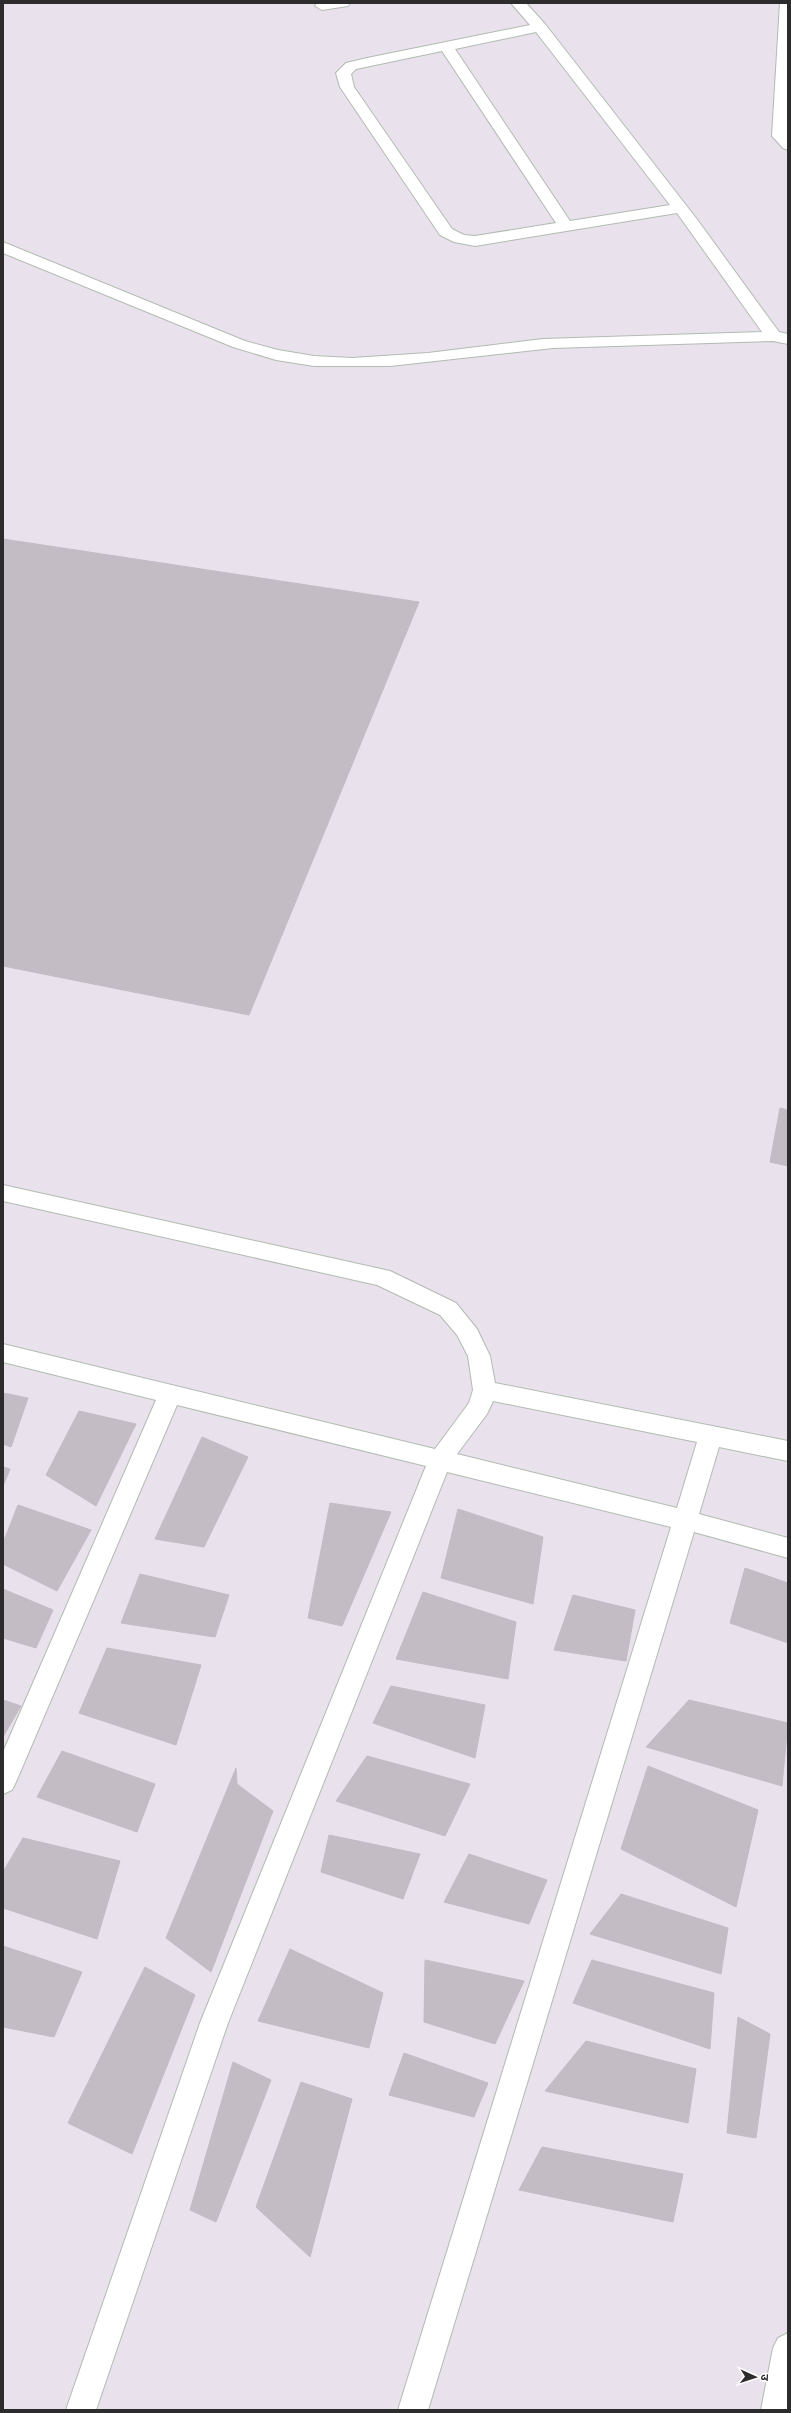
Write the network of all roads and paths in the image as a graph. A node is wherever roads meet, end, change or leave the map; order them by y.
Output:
1 (343, 3) edge
2 (518, 3) edge
3 (787, 3) edge
4 (322, 6) dead end
5 (540, 27) junction
6 (445, 45) junction
7 (788, 146) edge
8 (679, 208) junction
9 (566, 226) junction
10 (3, 247) edge
11 (780, 338) edge
12 (3, 1193) edge
13 (3, 1353) edge
14 (485, 1390) junction
15 (170, 1394) junction
16 (711, 1436) junction
17 (788, 1451) edge
18 (440, 1460) junction
19 (685, 1520) junction
20 (788, 1548) edge
21 (3, 1782) edge
22 (788, 2348) edge
23 (81, 2410) edge
24 (413, 2410) edge
25 (776, 2410) edge

1 - 4 street
2 - 5 street
3 - 7 street
5 - 6 street
5 - 8 street
6 - 9 street
6 - 9 street
8 - 9 street
8 - 11 street
10 - 11 street
12 - 14 street
13 - 15 street
14 - 16 street
14 - 18 street
15 - 18 street
15 - 21 street
16 - 17 street
16 - 19 street
18 - 19 street
18 - 23 street
19 - 20 street
19 - 24 street
22 - 25 street

